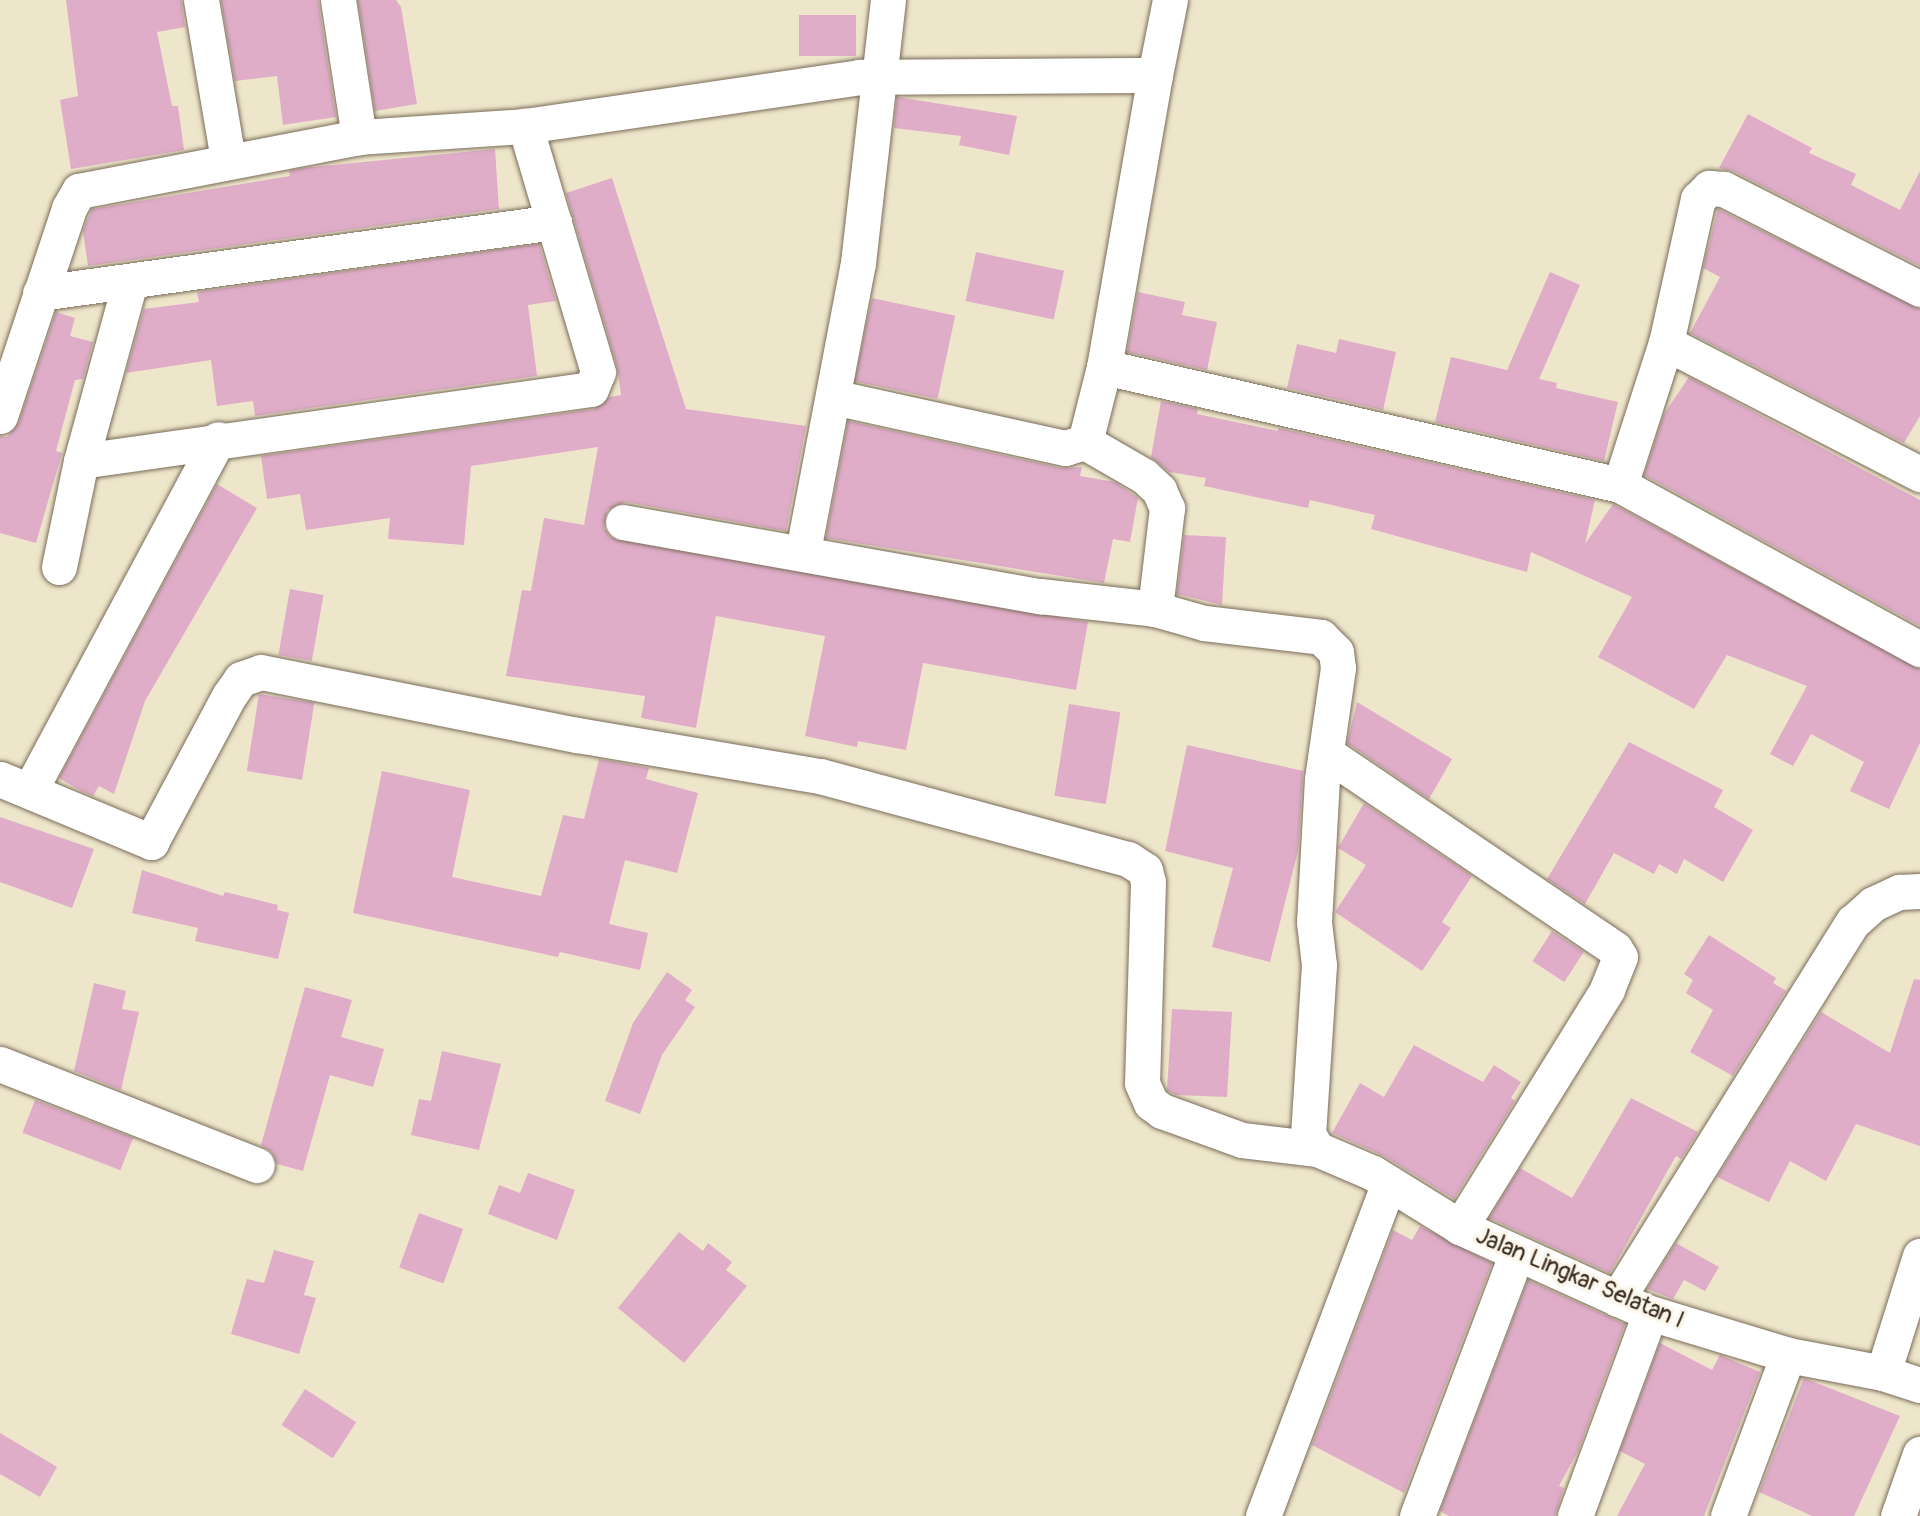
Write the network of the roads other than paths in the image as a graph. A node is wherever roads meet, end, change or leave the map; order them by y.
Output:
1 (201, 0) edge
2 (338, 0) edge
3 (888, 0) edge
4 (1170, 0) edge
5 (1155, 75) junction
6 (879, 77) junction
7 (525, 126) junction
8 (359, 137) junction
9 (228, 159) junction
10 (554, 222) junction
11 (130, 282) junction
12 (1920, 289) edge
13 (40, 293) junction
14 (1666, 343) junction
15 (1104, 367) junction
16 (833, 397) junction
17 (0, 416) edge
18 (218, 439) junction
19 (1085, 442) junction
20 (81, 461) junction
21 (1920, 474) edge
22 (1620, 485) junction
23 (623, 522) dead end
24 (803, 551) junction
25 (59, 567) dead end
26 (1155, 609) junction
27 (1920, 649) edge
28 (1325, 753) junction
29 (15, 785) edge
30 (1920, 891) edge
31 (0, 1064) edge
32 (1317, 1149) junction
33 (257, 1165) dead end
34 (1381, 1178) junction
35 (1460, 1227) junction
36 (1517, 1253) junction
37 (1920, 1256) edge
38 (1617, 1298) junction
39 (1650, 1313) junction
40 (1788, 1355) junction
41 (1884, 1373) junction
42 (1920, 1385) edge
43 (1920, 1454) edge
44 (1262, 1516) edge
45 (1417, 1516) edge
46 (1575, 1516) edge
47 (1728, 1516) edge
48 (1898, 1516) edge

1 - 9 street
2 - 8 street
3 - 6 street
4 - 5 street
5 - 6 street
5 - 15 street
6 - 7 street
6 - 16 street
7 - 8 street
7 - 10 street
8 - 9 street
9 - 13 street
10 - 11 street
10 - 18 street
11 - 13 street
11 - 20 street
12 - 14 street
13 - 17 street
14 - 21 street
14 - 22 street
15 - 19 street
15 - 22 street
16 - 19 street
16 - 24 street
18 - 20 street
18 - 29 street
19 - 26 street
20 - 25 street
22 - 27 street
23 - 24 street
24 - 26 street
26 - 28 street
28 - 32 street
28 - 35 street
29 - 32 street, Jalan Lingkar Selatan I
30 - 38 street
31 - 33 street
32 - 34 street, Jalan Lingkar Selatan I
34 - 35 street, Jalan Lingkar Selatan I
34 - 44 street
35 - 36 street, Jalan Lingkar Selatan I
36 - 38 street, Jalan Lingkar Selatan I
36 - 45 street
37 - 41 street
38 - 39 street, Jalan Lingkar Selatan I
39 - 40 street, Jalan Lingkar Selatan I
39 - 46 street
40 - 41 street, Jalan Lingkar Selatan I
40 - 47 street
41 - 42 street, Jalan Lingkar Selatan I
43 - 48 street

